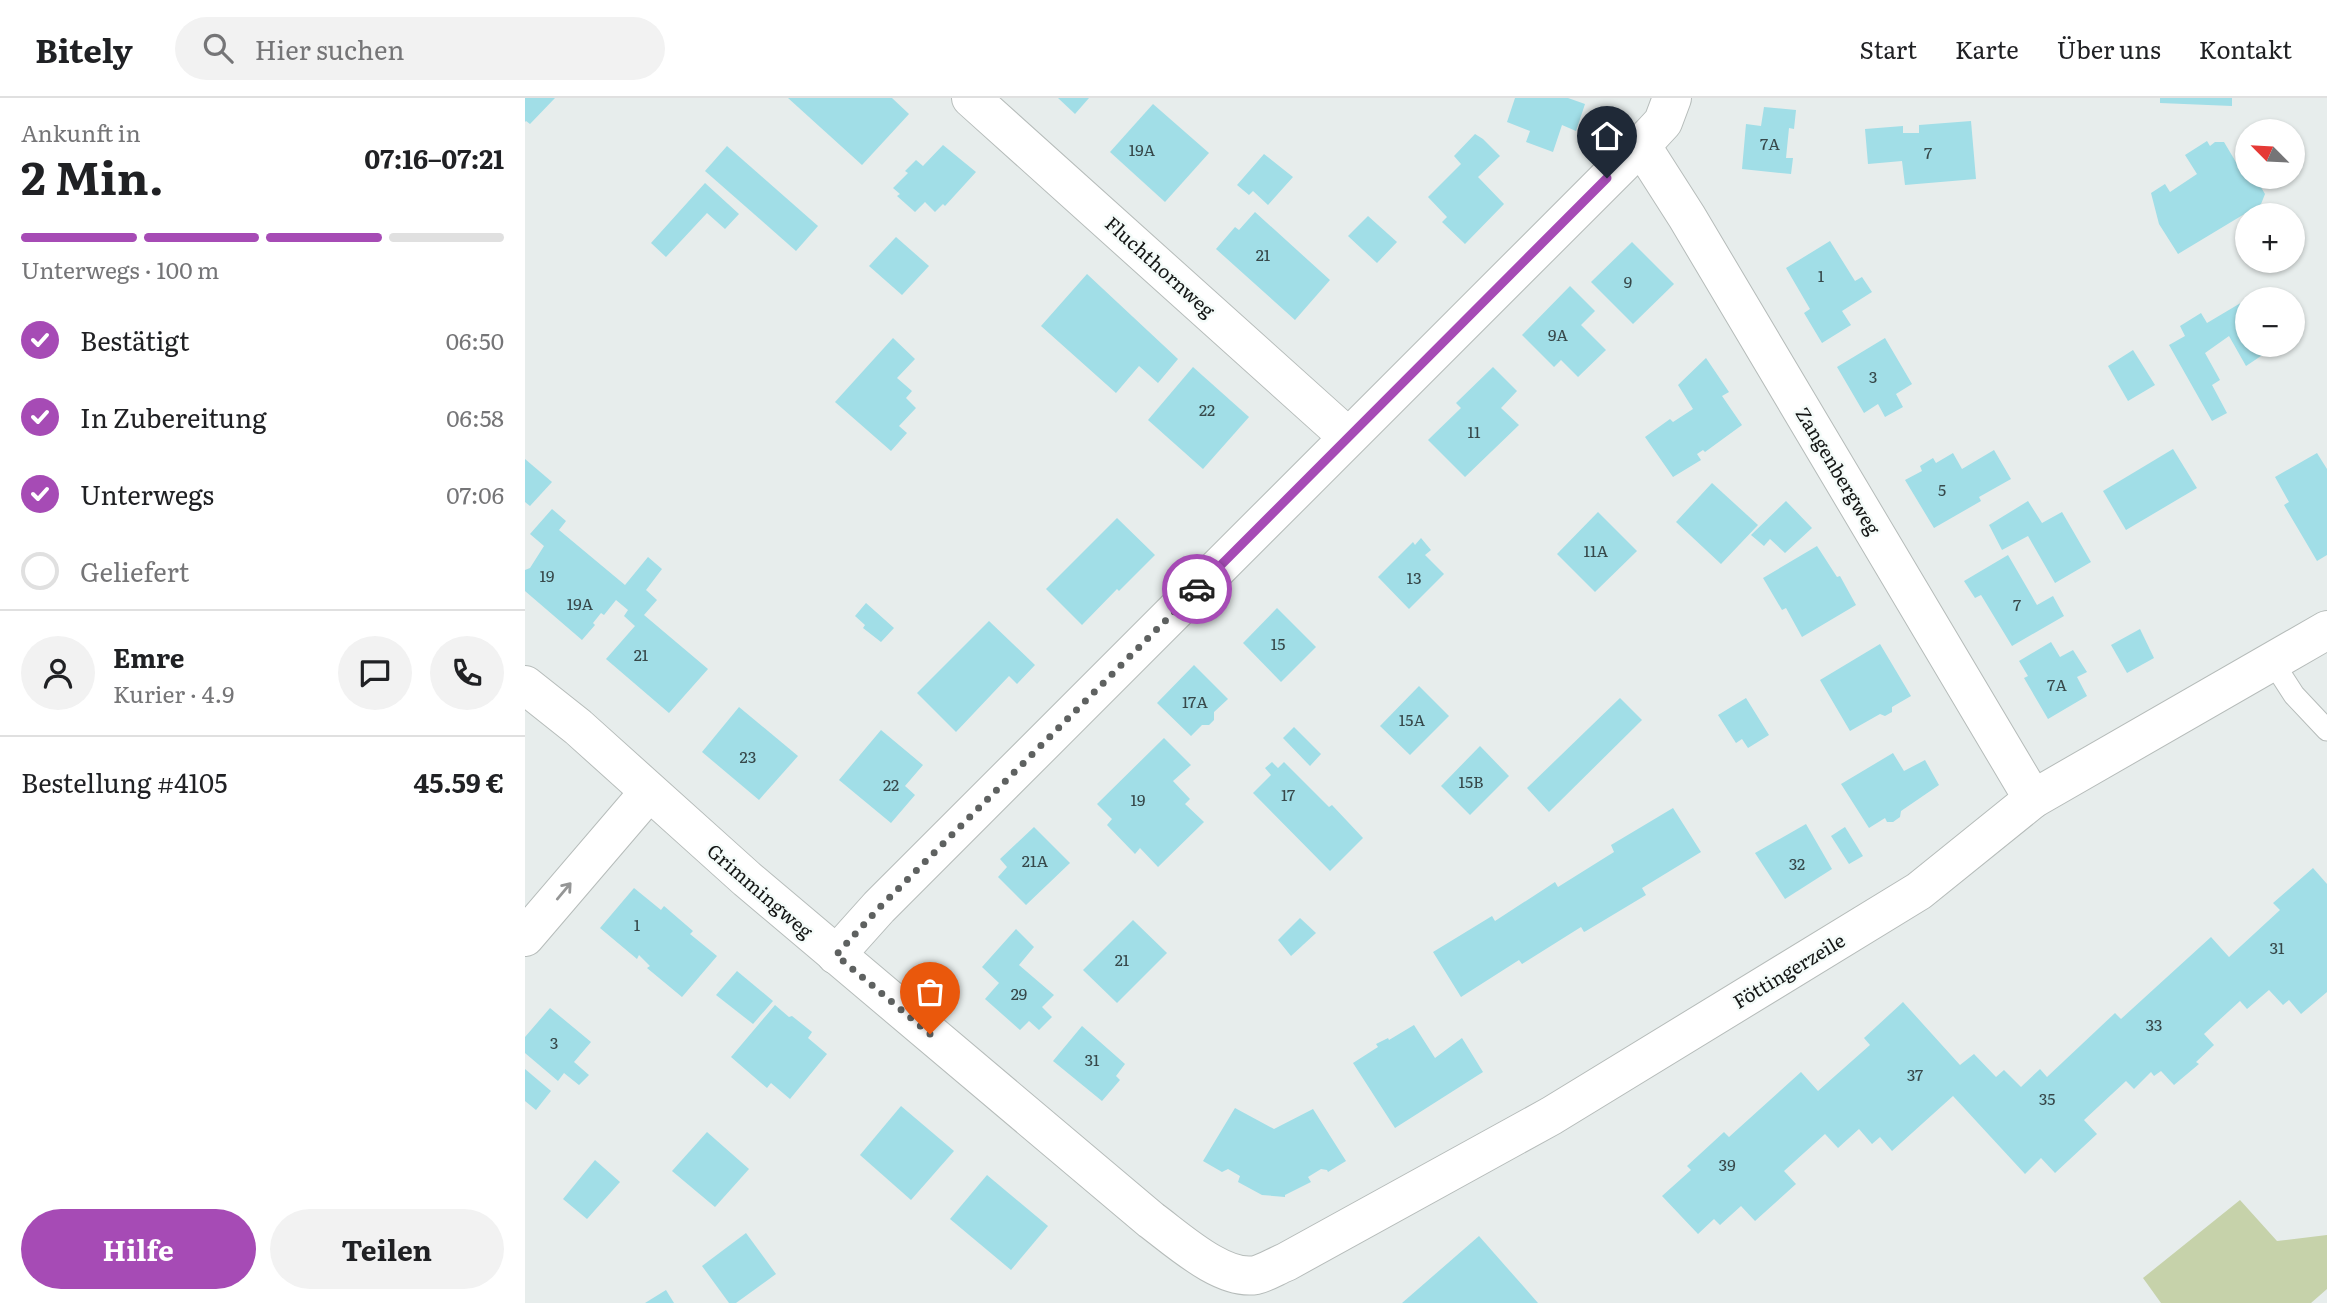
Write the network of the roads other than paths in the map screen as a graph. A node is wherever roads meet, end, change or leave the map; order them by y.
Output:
1 (971, 98) edge
2 (1672, 98) edge
3 (1641, 145) junction
4 (1348, 437) junction
5 (2327, 630) edge
6 (2272, 661) junction
7 (525, 684) edge
8 (2327, 730) edge
9 (649, 792) junction
10 (2033, 799) junction
11 (525, 937) edge
12 (836, 955) junction
13 (1231, 1272) joint

1 - 4 street, Fluchthornweg
2 - 3 street
3 - 4 street
3 - 10 street, Zangenbergweg
4 - 12 street
5 - 6 street, Föttingerzeile
6 - 8 lane
6 - 10 street, Föttingerzeile
7 - 9 street, Grimmingweg
11 -> 9 street
9 - 12 street, Grimmingweg
10 - 13 street, Föttingerzeile
12 - 13 street, Grimmingweg

